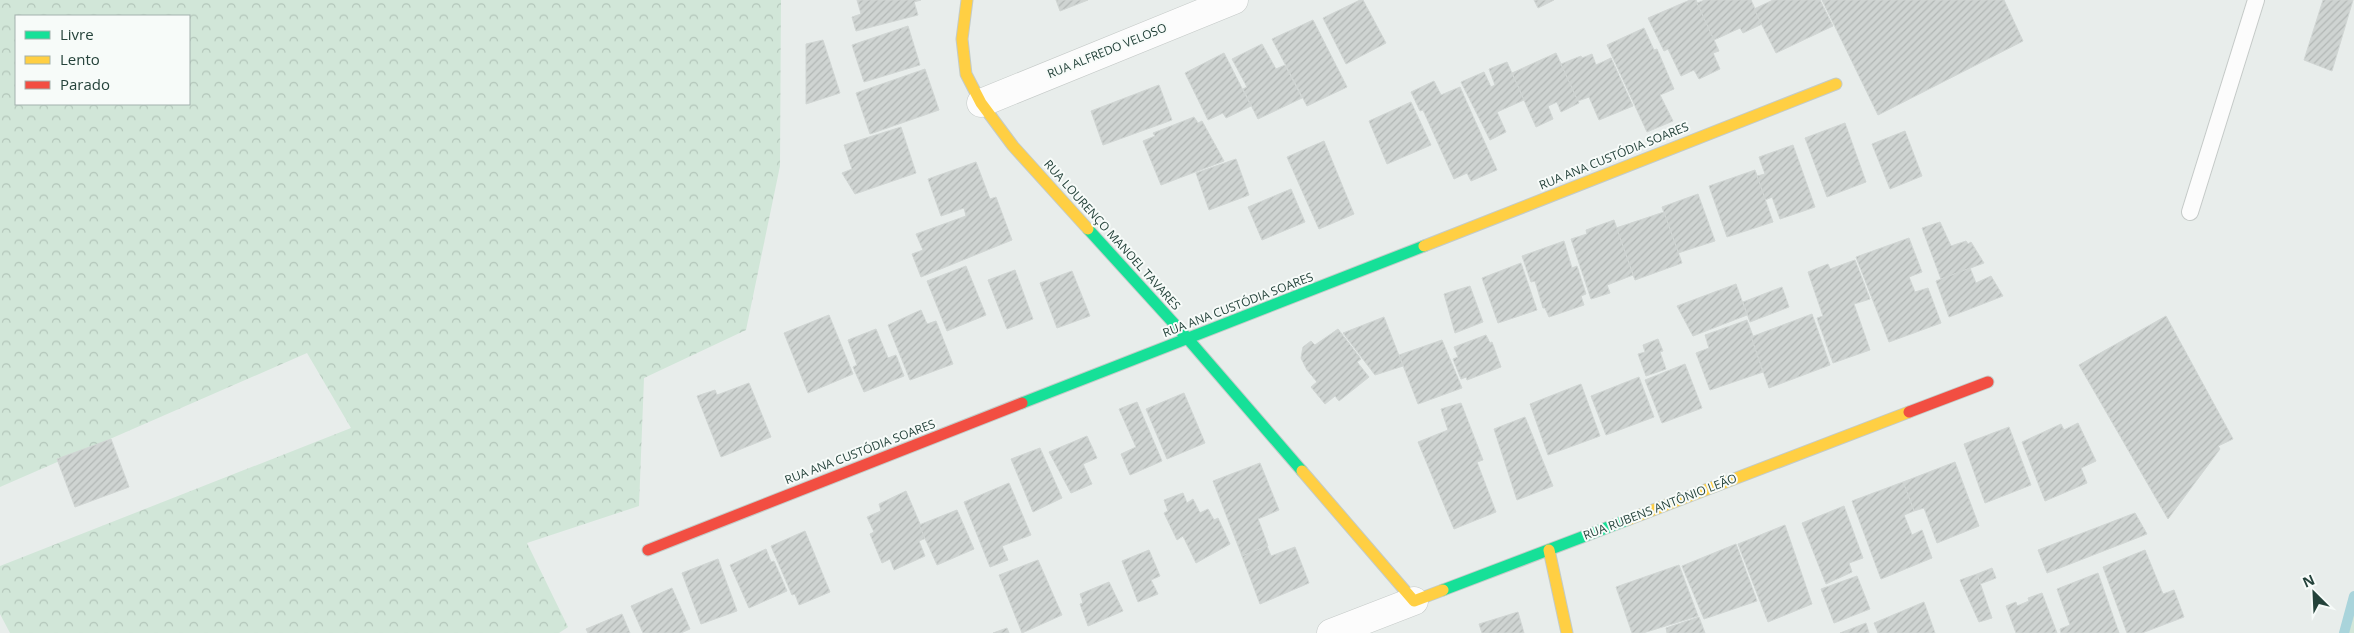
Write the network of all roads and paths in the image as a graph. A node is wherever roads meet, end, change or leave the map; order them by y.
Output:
1 (967, 0) edge
2 (1234, 0) edge
3 (2256, 0) edge
4 (1836, 84) dead end
5 (981, 102) junction
6 (2190, 212) dead end
7 (1188, 339) junction
8 (1988, 382) dead end
9 (648, 550) dead end
10 (1549, 550) junction
11 (1414, 601) junction
12 (1331, 633) edge
13 (1567, 633) edge

1 - 5 street, RUA LOURENÇO MANOEL TAVARES
2 - 5 street, RUA ALFREDO VELOSO
3 - 6 lane
4 - 7 street, RUA ANA CUSTÓDIA SOARES
5 - 7 street, RUA LOURENÇO MANOEL TAVARES
7 - 9 street, RUA ANA CUSTÓDIA SOARES
7 - 11 street, RUA LOURENÇO MANOEL TAVARES
8 - 10 street, RUA RUBENS ANTÔNIO LEÃO
10 - 11 street, RUA RUBENS ANTÔNIO LEÃO
10 - 13 street
11 - 12 street, RUA RUBENS ANTÔNIO LEÃO

